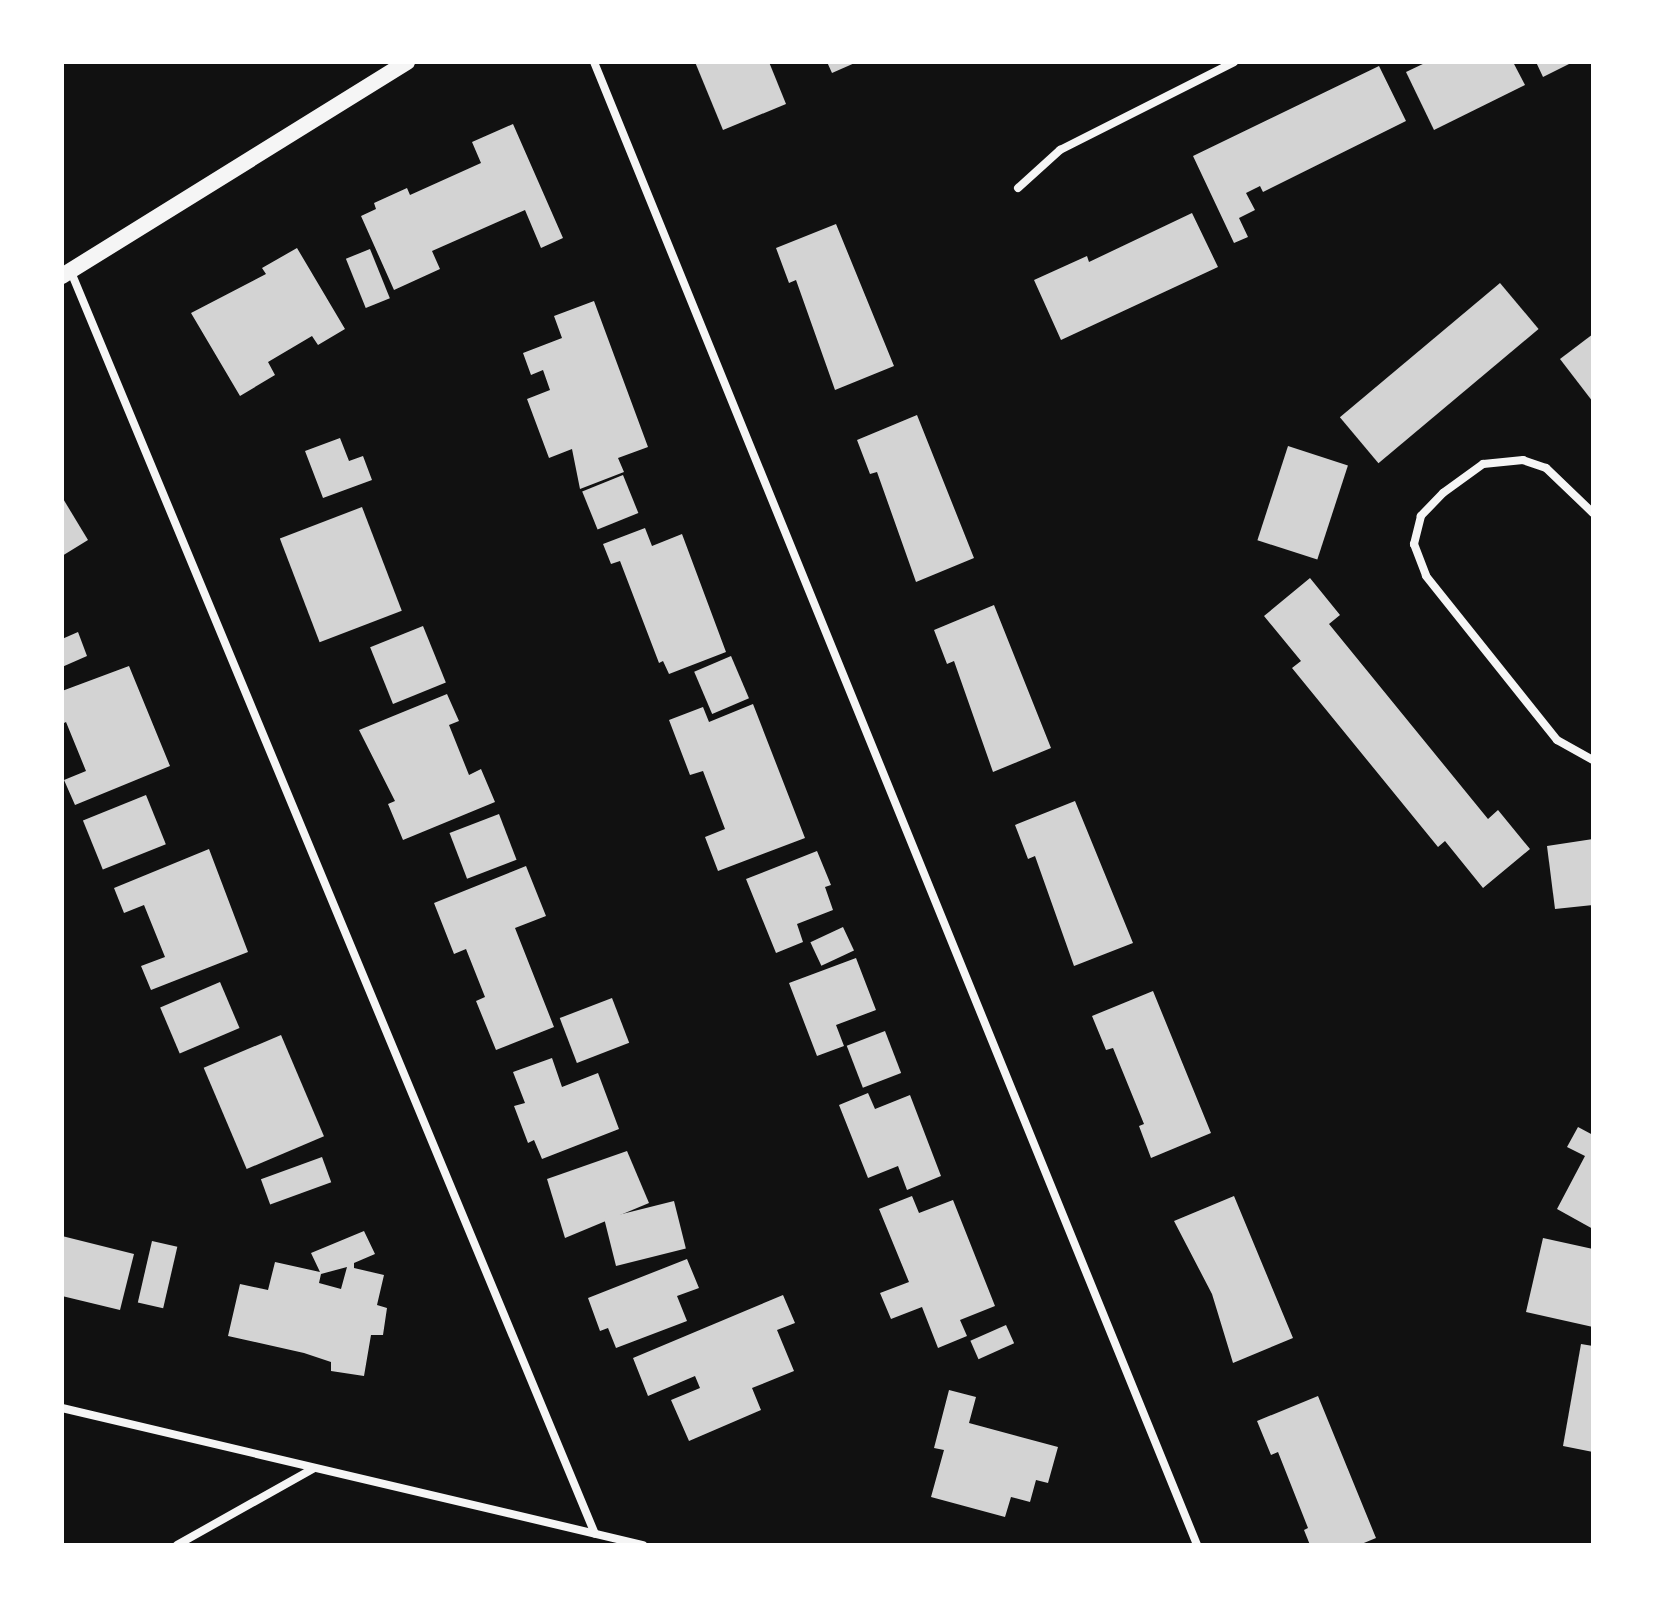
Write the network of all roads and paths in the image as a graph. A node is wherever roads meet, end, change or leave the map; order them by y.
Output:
1 (407, 62) edge
2 (594, 62) edge
3 (1234, 62) edge
4 (1018, 188) dead end
5 (66, 273) edge
6 (1593, 513) edge
7 (1593, 760) edge
8 (62, 1408) edge
9 (314, 1468) junction
10 (595, 1534) junction
11 (177, 1545) edge
12 (643, 1545) edge
13 (1197, 1545) edge

1 - 5 main road
2 - 13 street
3 - 4 street
5 - 10 street
6 - 7 street
8 - 9 street
9 - 10 street
9 - 11 street
10 - 12 street

